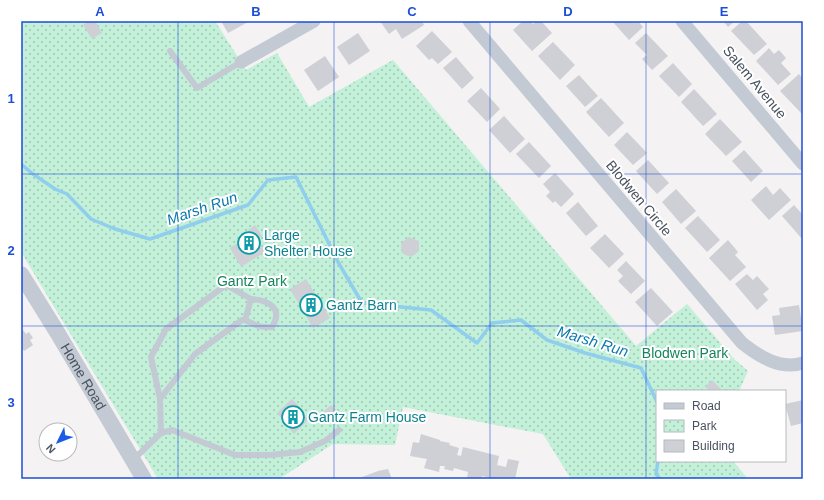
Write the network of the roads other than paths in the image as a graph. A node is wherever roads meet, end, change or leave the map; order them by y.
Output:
1 (314, 21) edge
2 (469, 21) edge
3 (682, 21) edge
4 (170, 51) dead end
5 (241, 62) joint
6 (803, 164) edge
7 (21, 274) edge
8 (25, 291) edge
9 (251, 299) junction
10 (245, 320) junction
11 (803, 363) edge
12 (160, 399) junction
13 (339, 430) dead end
14 (161, 433) junction
15 (132, 460) junction
16 (144, 479) edge

1 - 5 street
2 - 11 street, Blodwen Circle
3 - 6 street, Salem Avenue
4 - 5 lane
7 - 8 street, Home Road
8 - 15 street, Home Road
9 - 10 lane
9 - 10 lane
9 - 12 lane
10 - 12 lane
12 - 14 lane
13 - 14 lane
14 - 15 lane
15 - 16 street, Home Road

